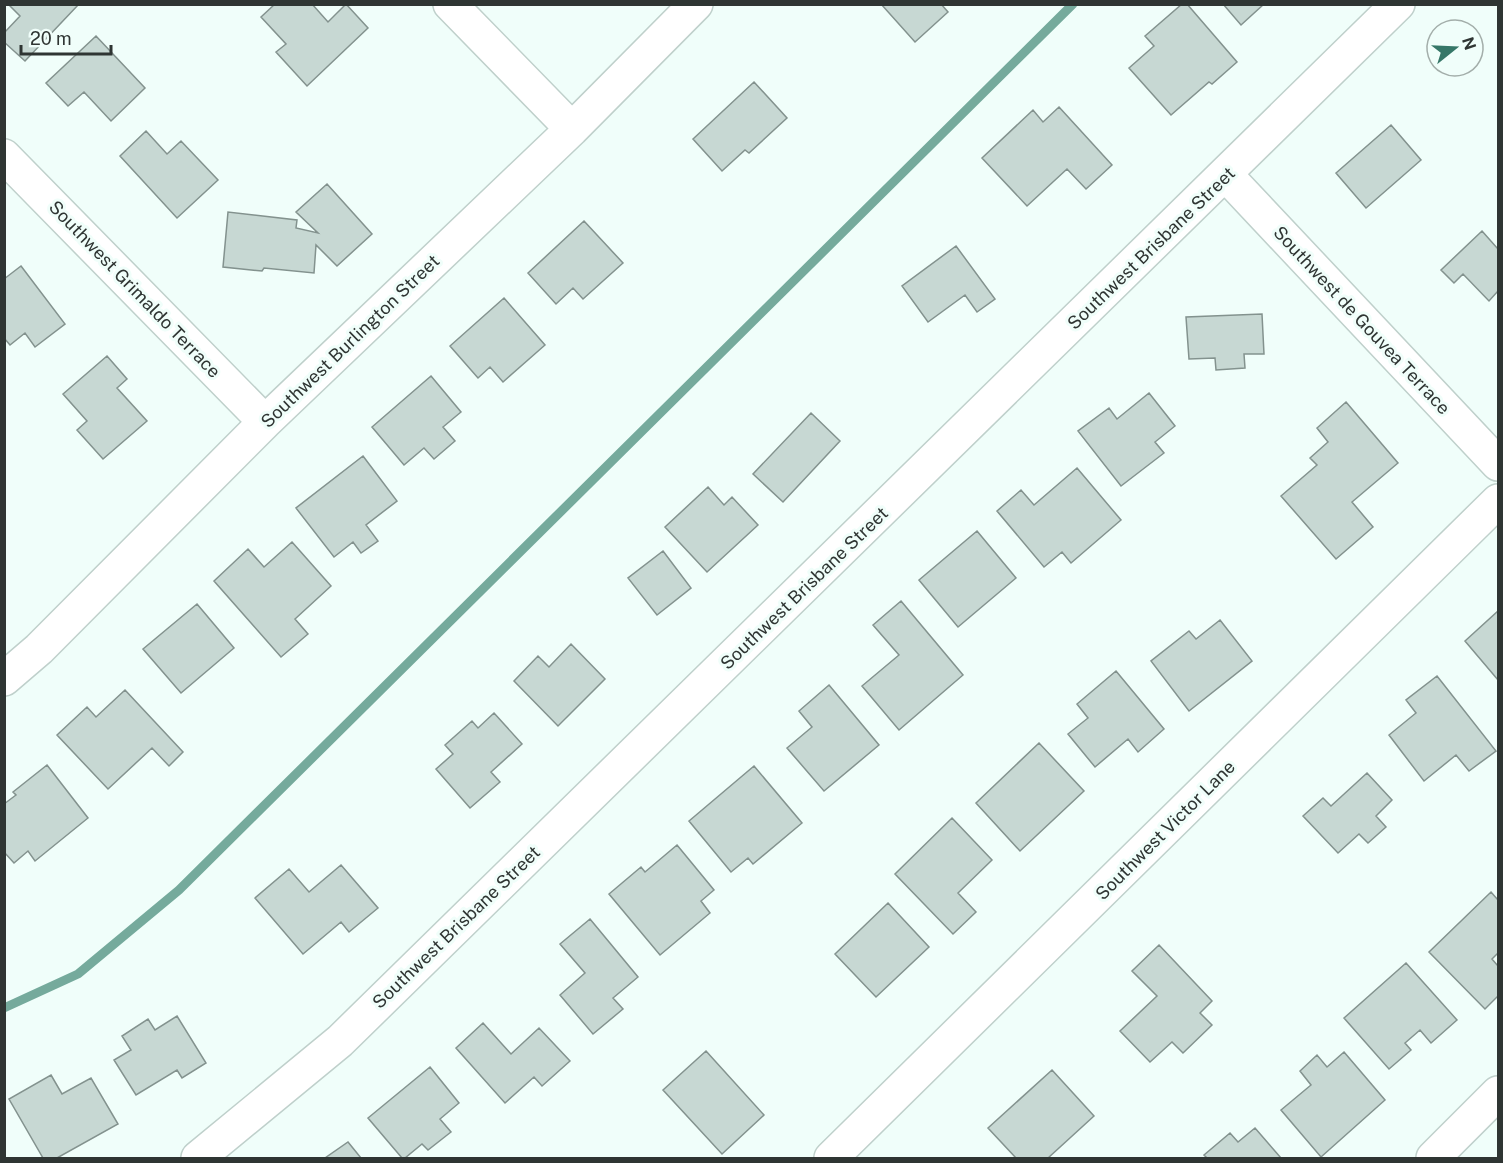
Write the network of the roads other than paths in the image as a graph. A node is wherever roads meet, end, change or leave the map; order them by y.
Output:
1 (450, 4) edge
2 (696, 4) edge
3 (1398, 4) edge
4 (572, 129) junction
5 (4, 156) edge
6 (1226, 175) junction
7 (265, 422) junction
8 (1498, 464) edge
9 (1498, 501) edge
10 (4, 679) edge
11 (1498, 1094) edge
12 (198, 1158) edge
13 (831, 1158) edge
14 (1433, 1158) edge

1 - 4 street
2 - 4 street, Southwest Burlington Street
3 - 6 street, Southwest Brisbane Street
4 - 7 street, Southwest Burlington Street
5 - 7 street, Southwest Grimaldo Terrace
6 - 8 street, Southwest de Gouvea Terrace
6 - 12 street, Southwest Brisbane Street
7 - 10 street, Southwest Burlington Street
9 - 13 street, Southwest Victor Lane
11 - 14 street

